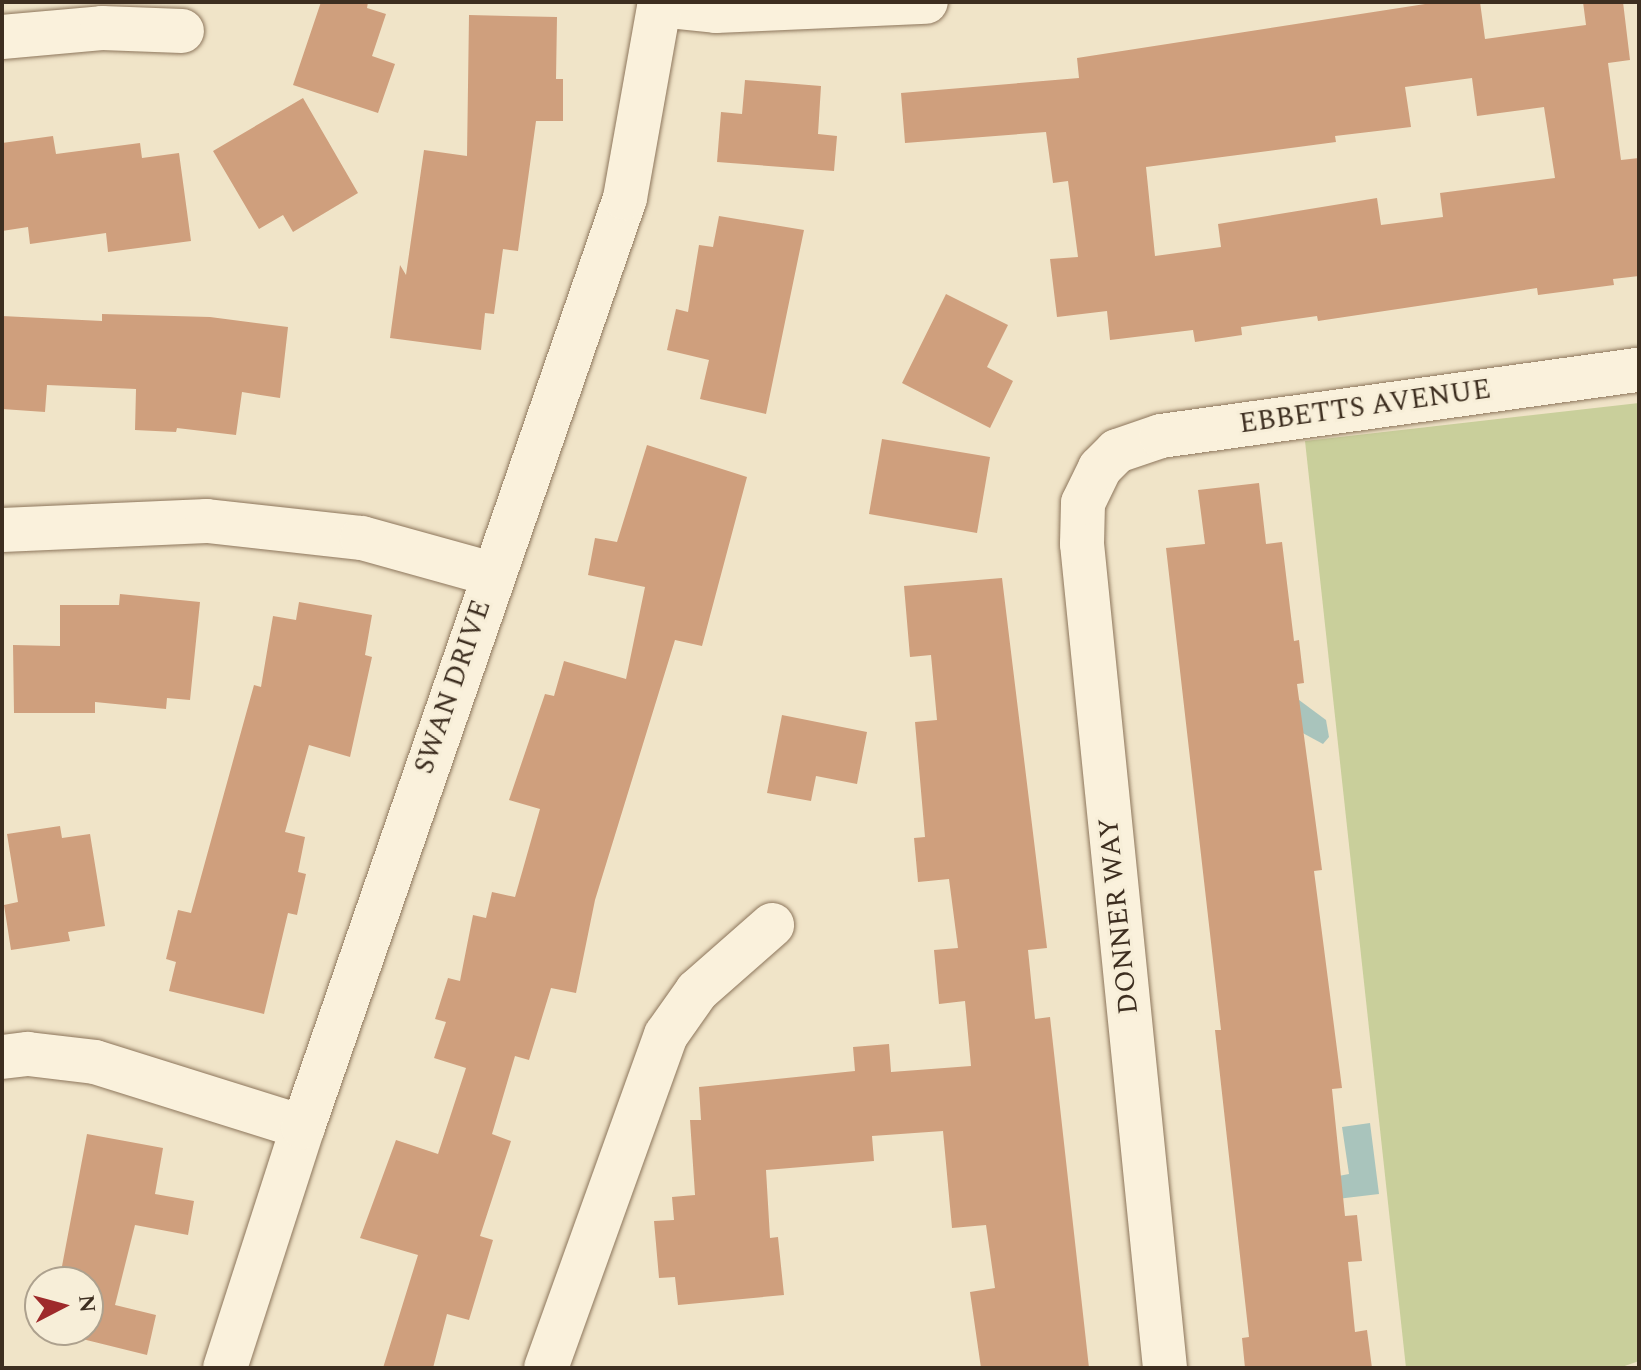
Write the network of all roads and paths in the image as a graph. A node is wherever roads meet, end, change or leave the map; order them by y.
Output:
1 (926, 2) edge
2 (660, 3) edge
3 (182, 31) dead end
4 (2, 37) edge
5 (1639, 370) edge
6 (1100, 468) joint
7 (2, 530) edge
8 (492, 574) junction
9 (772, 925) dead end
10 (2, 1057) edge
11 (303, 1127) junction
12 (225, 1368) edge
13 (546, 1368) edge
14 (1165, 1368) edge

1 - 2 street
2 - 8 street, SWAN DRIVE
3 - 4 street
5 - 6 street, EBBETTS AVENUE
6 - 14 street, DONNER WAY
7 - 8 street
8 - 11 street, SWAN DRIVE
9 - 13 street
10 - 11 street
11 - 12 street, SWAN DRIVE

